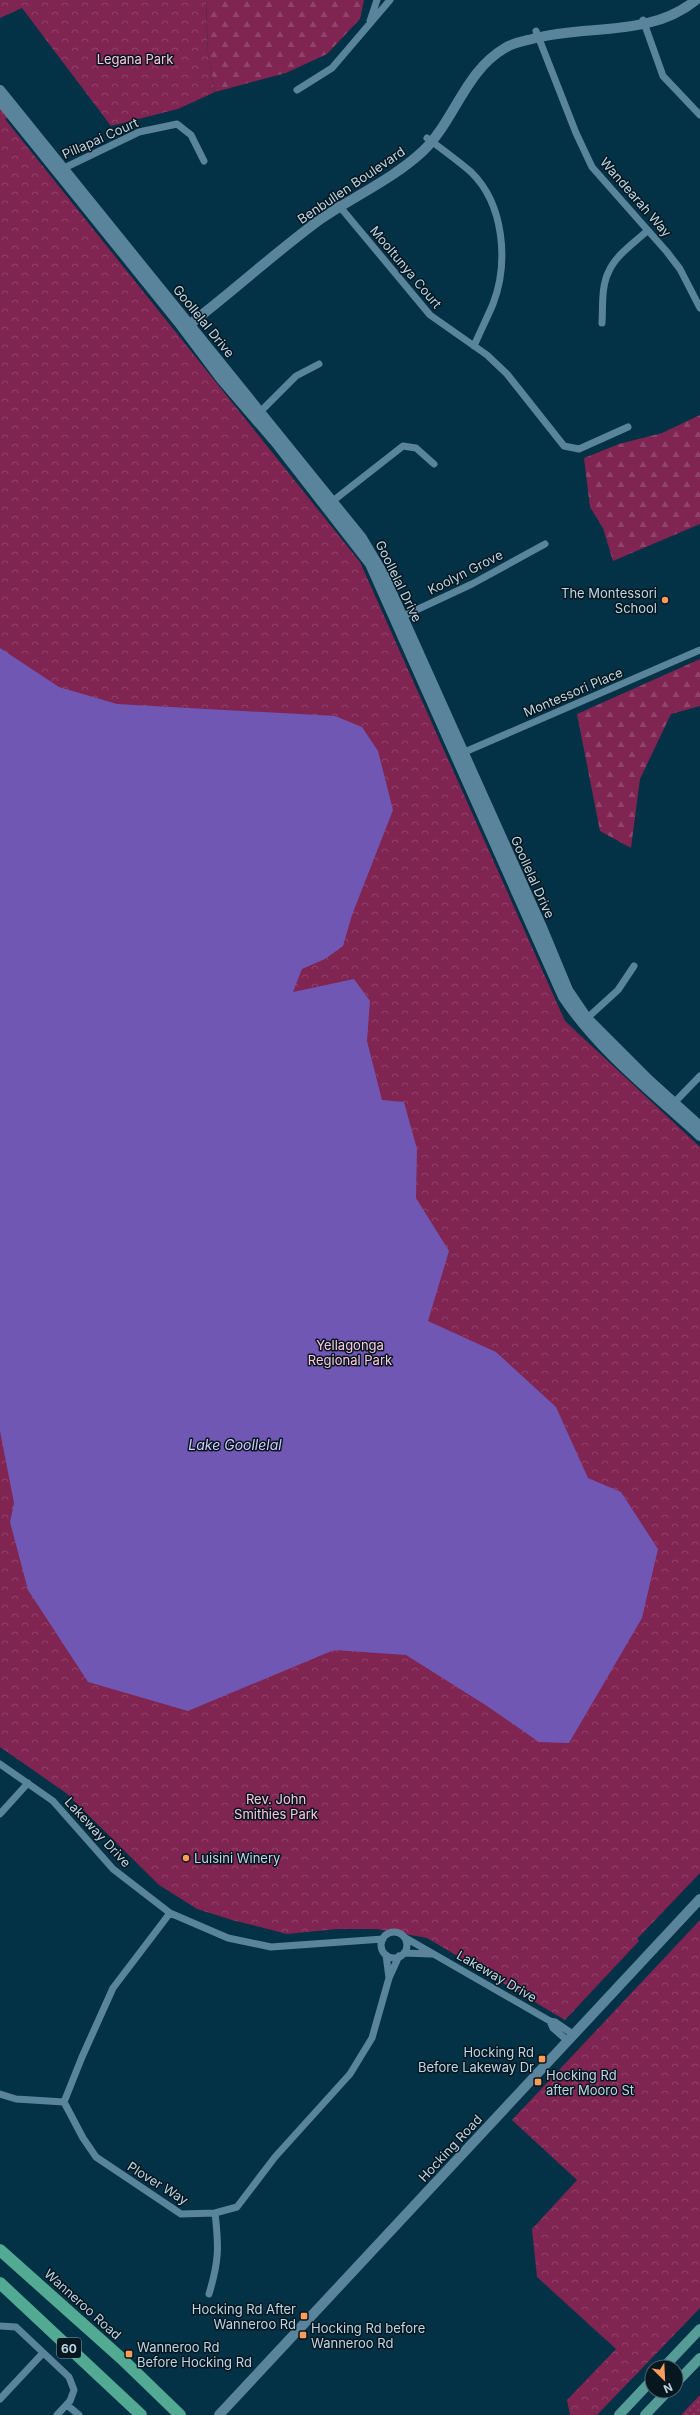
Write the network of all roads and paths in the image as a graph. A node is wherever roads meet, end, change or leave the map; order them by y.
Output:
1 (377, 0) edge
2 (390, 0) edge
3 (687, 0) edge
4 (696, 0) edge
5 (643, 22) junction
6 (368, 26) junction
7 (537, 34) junction
8 (0, 90) edge
9 (298, 90) dead end
10 (0, 101) edge
11 (700, 115) edge
12 (430, 140) junction
13 (204, 161) dead end
14 (61, 170) junction
15 (338, 205) junction
16 (647, 231) junction
17 (698, 300) edge
18 (700, 308) edge
19 (602, 323) dead end
20 (185, 324) junction
21 (474, 346) junction
22 (319, 364) dead end
23 (258, 414) junction
24 (628, 427) dead end
25 (434, 464) dead end
26 (330, 504) junction
27 (545, 544) dead end
28 (399, 618) junction
29 (700, 650) edge
30 (459, 754) junction
31 (634, 966) dead end
32 (584, 1020) junction
33 (700, 1076) edge
34 (673, 1105) junction
35 (700, 1126) edge
36 (700, 1136) edge
37 (0, 1764) edge
38 (28, 1782) junction
39 (0, 1814) edge
40 (700, 1899) edge
41 (170, 1913) junction
42 (404, 1937) junction
43 (383, 1939) junction
44 (365, 1941) junction
45 (384, 1952) junction
46 (431, 1954) junction
47 (402, 1955) junction
48 (389, 1978) junction
49 (571, 2038) junction
50 (0, 2094) edge
51 (64, 2102) junction
52 (215, 2213) junction
53 (2, 2254) edge
54 (0, 2284) edge
55 (0, 2292) edge
56 (209, 2294) dead end
57 (16, 2297) junction
58 (0, 2326) edge
59 (700, 2330) edge
60 (43, 2352) junction
61 (700, 2358) edge
62 (672, 2359) edge
63 (684, 2375) edge
64 (644, 2388) edge
65 (0, 2399) edge
66 (660, 2399) edge
67 (67, 2405) junction
68 (58, 2415) edge
69 (79, 2415) edge
70 (141, 2415) edge
71 (180, 2415) edge
72 (219, 2415) edge
73 (619, 2415) edge
74 (645, 2415) edge

1 - 6 street
2 - 6 street
3 - 5 street, Benbullen Boulevard
4 - 5 street, Benbullen Boulevard
5 - 7 street, Benbullen Boulevard
5 - 11 street
6 - 9 street
7 - 12 street, Benbullen Boulevard
7 - 16 street, Wandearah Way
8 - 14 street, Goollelal Drive
10 - 14 street, Goollelal Drive
12 - 15 street, Benbullen Boulevard
12 - 21 street
13 - 14 street, Pillapai Court
14 - 20 street, Goollelal Drive
15 - 20 street, Benbullen Boulevard
15 - 21 street, Mooltunya Court
16 - 17 street, Wandearah Way
16 - 19 street
17 - 18 street, Wandearah Way
20 - 23 street, Goollelal Drive
21 - 24 street, Mooltunya Court
22 - 23 street
23 - 26 street, Goollelal Drive
25 - 26 street
26 - 28 street, Goollelal Drive
27 - 28 street, Koolyn Grove
28 - 30 street, Goollelal Drive
29 - 30 street, Montessori Place
30 - 32 street, Goollelal Drive
31 - 32 street
32 - 34 street, Goollelal Drive
33 - 34 street
34 - 35 street, Goollelal Drive
34 - 36 street, Goollelal Drive
37 - 38 street, Lakeway Drive
38 - 39 street
38 - 41 street, Lakeway Drive
40 - 49 street, Hocking Road
41 - 44 street, Lakeway Drive
41 - 51 street
42 - 43 street
42 - 46 street, Lakeway Drive
42 - 47 street
43 - 44 street, Lakeway Drive
43 - 45 street
44 - 45 street
45 - 47 street
45 - 48 street, Plover Way
46 - 47 street, Lakeway Drive
46 - 49 street, Lakeway Drive
47 - 48 street, Plover Way
48 - 52 street, Plover Way
49 - 72 street, Hocking Road
50 - 51 street
51 - 52 street, Plover Way
52 - 56 street
53 - 71 highway, Wanneroo Road / 60
54 - 57 highway, 60
55 - 57 highway
57 - 70 highway, 60
58 - 60 street
59 - 62 main road
60 - 65 street
60 - 67 street
61 - 63 main road
64 - 73 main road
66 - 74 main road
67 - 68 street
67 - 69 street

